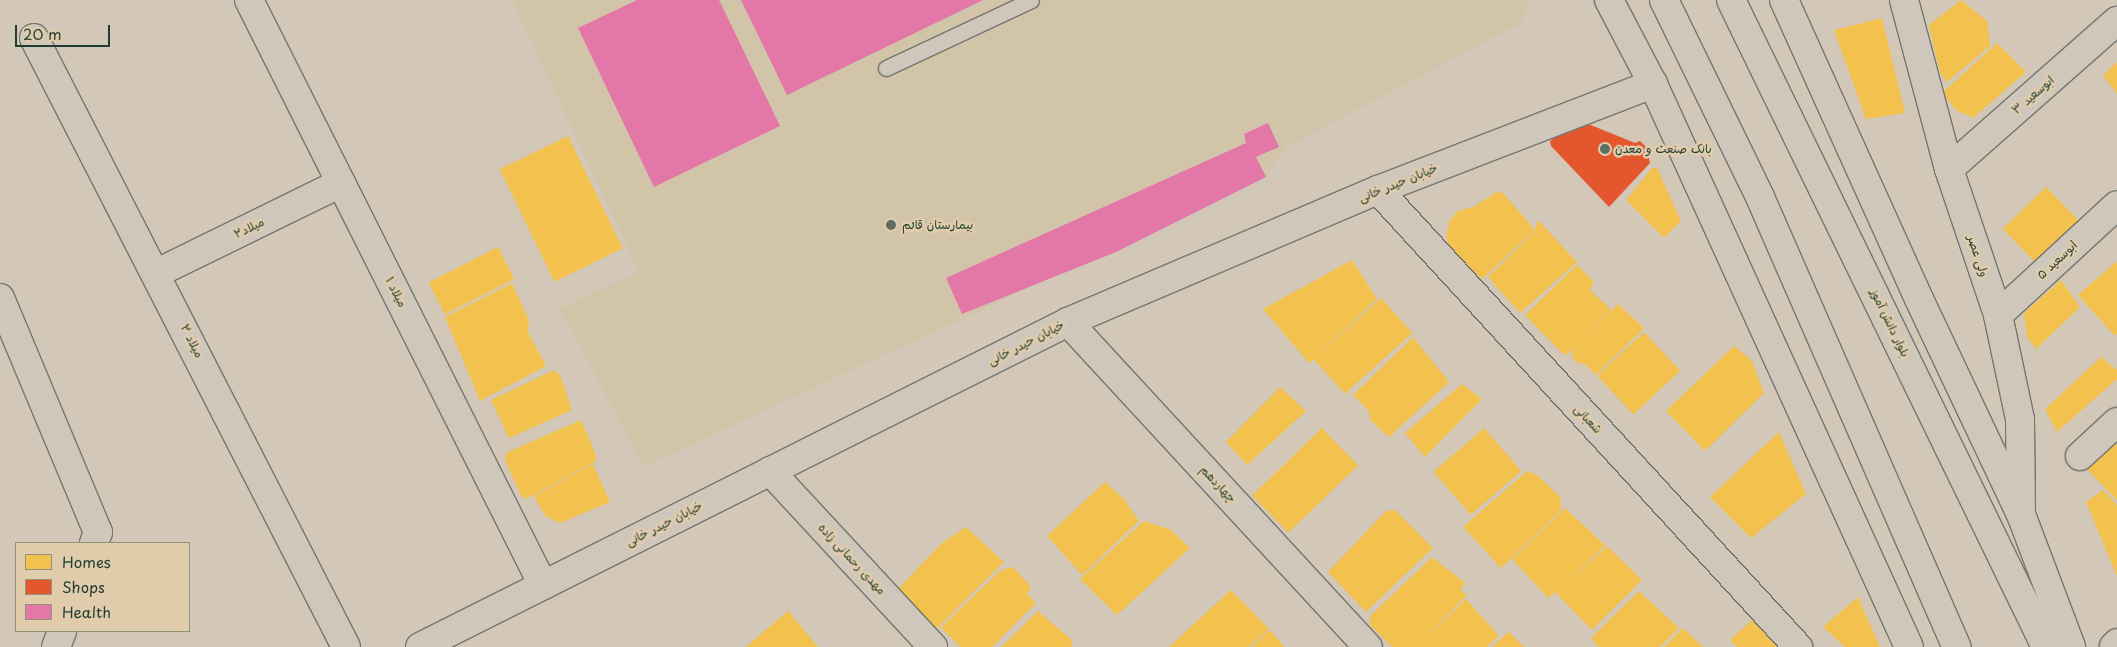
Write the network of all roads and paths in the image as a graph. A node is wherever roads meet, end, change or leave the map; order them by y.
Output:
1 (249, 0) edge
2 (1031, 0) edge
3 (1609, 0) edge
4 (1664, 0) edge
5 (1731, 0) edge
6 (1784, 0) edge
7 (1905, 0) edge
8 (2117, 21) edge
9 (34, 38) dead end
10 (886, 68) dead end
11 (1653, 84) junction
12 (1949, 169) junction
13 (341, 183) junction
14 (1378, 190) junction
15 (2117, 205) edge
16 (157, 273) junction
17 (0, 298) edge
18 (1998, 315) junction
19 (1068, 322) junction
20 (2117, 422) edge
21 (2080, 456) dead end
22 (770, 471) junction
23 (2022, 517) junction
24 (94, 542) edge
25 (543, 585) junction
26 (62, 632) edge
27 (433, 644) edge
28 (56, 647) edge
29 (346, 647) edge
30 (934, 647) edge
31 (1368, 647) edge
32 (1798, 647) edge
33 (1909, 647) edge
34 (1957, 647) edge
35 (2046, 647) edge
36 (2071, 647) edge

1 - 13 street, میلاد ۱
2 - 10 lane
3 - 11 street
4 - 34 street
5 - 35 street, بلوار دانش آموز
6 - 23 street
7 - 12 street, ولی عصر
8 - 12 street, ابوسعید ۳
9 - 16 street, میلاد ۲
11 - 14 street, خیابان حیدر خانی
11 - 33 street
12 - 18 street, ولی عصر
13 - 16 street, میلاد۲
13 - 25 street, میلاد ۱
14 - 19 street, خیابان حیدر خانی
14 - 32 street, شعبانی
15 - 18 street, ابوسعید ۵
16 - 29 street, میلاد ۲
17 - 24 street
18 - 23 street, ولی عصر
19 - 22 street, خیابان حیدر خانی
19 - 31 street, چهاردهم
20 - 21 street
22 - 25 street, خیابان حیدر خانی
22 - 30 street, مهدی رحمانی زاده
23 - 36 street
25 - 27 street, خیابان حیدر خانی
26 - 28 street

